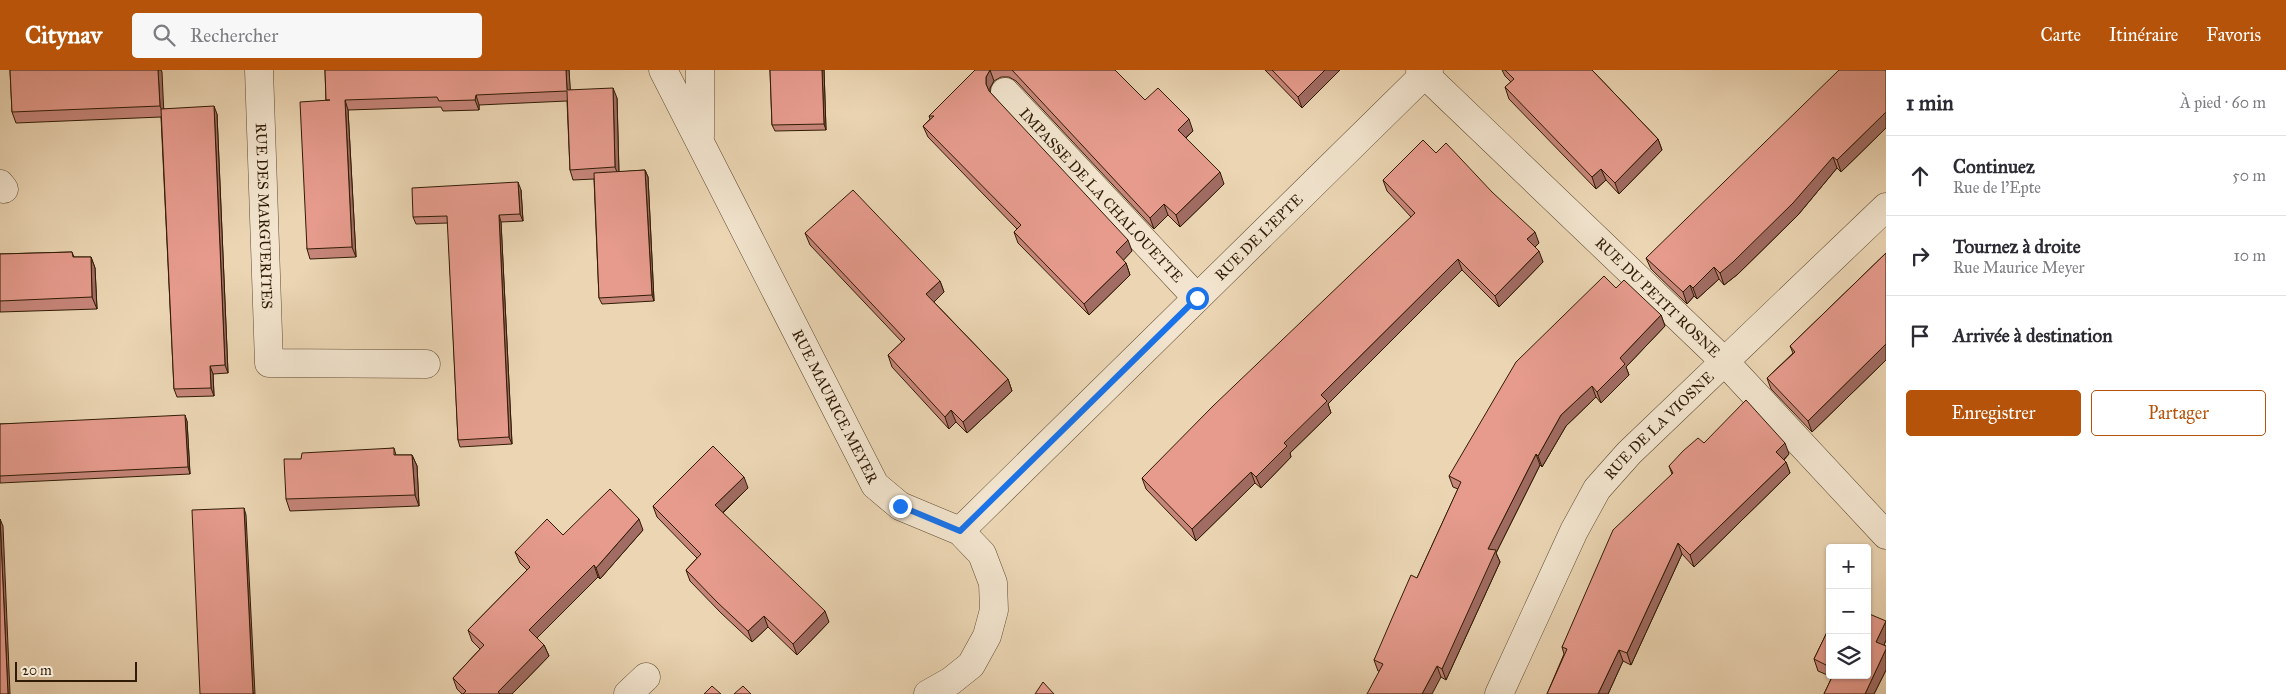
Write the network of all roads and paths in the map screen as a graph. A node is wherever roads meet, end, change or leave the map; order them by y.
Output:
1 (259, 70) edge
2 (663, 70) edge
3 (700, 70) edge
4 (1425, 72) edge
5 (1005, 92) dead end
6 (700, 140) junction
7 (1886, 207) edge
8 (1197, 298) junction
9 (1724, 361) junction
10 (426, 364) dead end
11 (960, 531) junction
12 (1886, 534) edge
13 (928, 694) edge
14 (1499, 694) edge

1 - 10 street, RUE DES MARGUERITES
2 - 6 street, RUE MAURICE MEYER
3 - 6 street, RUE MAURICE MEYER
4 - 8 street, RUE DE L'EPTE
4 - 9 street, RUE DU PETIT ROSNE
5 - 8 street, IMPASSE DE LA CHALOUETTE
6 - 11 street, RUE MAURICE MEYER
7 - 9 street, RUE DE LA VIOSNE
8 - 11 street, RUE DE L'EPTE
9 - 12 street, RUE DU PETIT ROSNE
9 - 14 street, RUE DE LA VIOSNE
11 - 13 street, RUE MAURICE MEYER

